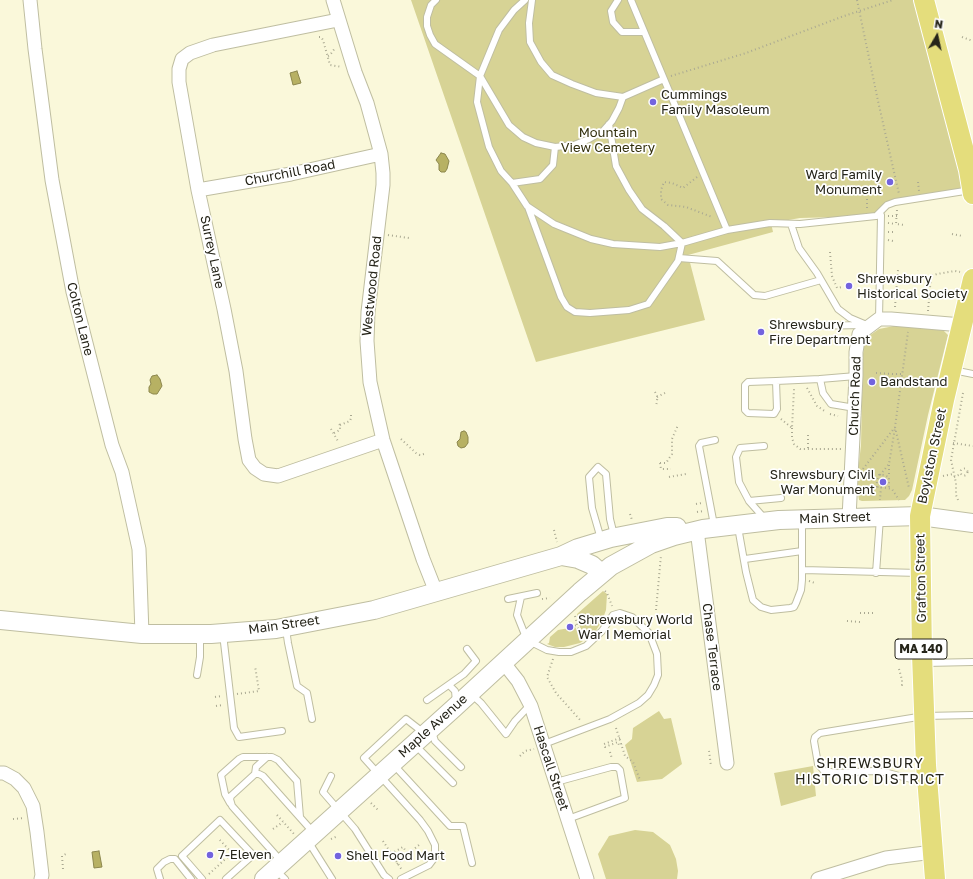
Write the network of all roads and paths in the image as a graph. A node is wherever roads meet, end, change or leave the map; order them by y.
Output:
1 (30, 0) edge
2 (333, 0) edge
3 (436, 0) edge
4 (524, 0) edge
5 (532, 0) edge
6 (618, 0) edge
7 (631, 0) edge
8 (857, 0) edge
9 (893, 0) edge
10 (924, 0) edge
11 (860, 11) junction
12 (338, 20) junction
13 (644, 32) junction
14 (316, 36) dead end
15 (962, 37) dead end
16 (973, 41) edge
17 (330, 65) dead end
18 (480, 76) junction
19 (664, 79) junction
20 (623, 97) junction
21 (610, 124) junction
22 (555, 147) junction
23 (381, 154) junction
24 (970, 162) edge
25 (703, 172) junction
26 (512, 183) junction
27 (198, 190) junction
28 (973, 192) edge
29 (901, 201) junction
30 (527, 206) junction
31 (898, 207) dead end
32 (722, 216) junction
33 (876, 216) junction
34 (791, 224) junction
35 (905, 225) dead end
36 (727, 230) junction
37 (377, 233) junction
38 (952, 234) dead end
39 (963, 236) dead end
40 (409, 238) dead end
41 (682, 243) junction
42 (830, 252) dead end
43 (679, 258) junction
44 (898, 270) dead end
45 (966, 275) edge
46 (821, 280) junction
47 (842, 287) dead end
48 (894, 310) dead end
49 (928, 313) dead end
50 (874, 322) junction
51 (962, 325) junction
52 (802, 326) dead end
53 (909, 328) dead end
54 (951, 370) junction
55 (876, 373) dead end
56 (902, 374) junction
57 (973, 374) edge
58 (856, 376) junction
59 (820, 379) junction
60 (776, 381) junction
61 (964, 386) dead end
62 (794, 388) dead end
63 (801, 388) dead end
64 (654, 392) dead end
65 (665, 393) dead end
66 (657, 397) junction
67 (656, 407) dead end
68 (351, 412) dead end
69 (775, 412) junction
70 (854, 412) junction
71 (838, 416) dead end
72 (678, 425) dead end
73 (895, 427) junction
74 (792, 428) junction
75 (332, 431) dead end
76 (808, 436) dead end
77 (401, 439) dead end
78 (383, 440) junction
79 (715, 440) dead end
80 (953, 443) junction
81 (764, 446) dead end
82 (973, 446) edge
83 (808, 448) junction
84 (852, 450) junction
85 (424, 454) dead end
86 (889, 464) junction
87 (672, 469) dead end
88 (863, 469) dead end
89 (686, 474) dead end
90 (953, 474) junction
91 (961, 474) dead end
92 (880, 475) junction
93 (669, 477) dead end
94 (889, 477) junction
95 (942, 477) dead end
96 (954, 477) junction
97 (876, 487) junction
98 (881, 487) junction
99 (889, 488) junction
100 (910, 490) dead end
101 (861, 493) dead end
102 (781, 498) dead end
103 (899, 500) dead end
104 (958, 500) dead end
105 (749, 501) junction
106 (880, 509) junction
107 (920, 516) junction
108 (849, 518) junction
109 (802, 520) junction
110 (767, 522) junction
111 (973, 523) edge
112 (738, 525) junction
113 (715, 528) junction
114 (554, 530) dead end
115 (697, 530) junction
116 (603, 540) junction
117 (559, 550) junction
118 (802, 551) junction
119 (661, 554) dead end
120 (745, 559) junction
121 (803, 570) junction
122 (876, 573) junction
123 (921, 573) junction
124 (605, 576) junction
125 (436, 592) junction
126 (537, 593) dead end
127 (521, 596) junction
128 (508, 599) dead end
129 (656, 610) dead end
130 (575, 612) dead end
131 (860, 613) dead end
132 (874, 613) dead end
133 (614, 614) junction
134 (0, 620) edge
135 (847, 620) dead end
136 (860, 622) dead end
137 (563, 623) dead end
138 (578, 626) junction
139 (286, 627) junction
140 (223, 633) junction
141 (142, 634) junction
142 (200, 634) junction
143 (527, 640) junction
144 (585, 640) dead end
145 (467, 649) dead end
146 (555, 651) junction
147 (503, 662) junction
148 (922, 662) junction
149 (973, 662) edge
150 (255, 666) dead end
151 (899, 669) dead end
152 (197, 675) dead end
153 (449, 685) junction
154 (900, 685) dead end
155 (470, 693) junction
156 (236, 694) dead end
157 (224, 695) dead end
158 (215, 697) dead end
159 (427, 700) dead end
160 (531, 704) junction
161 (457, 706) junction
162 (973, 715) edge
163 (924, 716) junction
164 (312, 719) dead end
165 (588, 728) junction
166 (616, 728) dead end
167 (282, 731) dead end
168 (424, 735) junction
169 (620, 738) junction
170 (544, 744) junction
171 (622, 744) junction
172 (709, 752) dead end
173 (267, 757) junction
174 (392, 763) junction
175 (727, 763) dead end
176 (711, 766) dead end
177 (461, 767) dead end
178 (0, 773) edge
179 (255, 774) junction
180 (331, 776) dead end
181 (379, 776) junction
182 (640, 780) dead end
183 (556, 782) junction
184 (927, 782) junction
185 (453, 783) dead end
186 (230, 803) junction
187 (338, 812) junction
188 (277, 815) dead end
189 (300, 817) junction
190 (568, 819) junction
191 (282, 822) junction
192 (273, 829) dead end
193 (305, 836) junction
194 (218, 838) dead end
195 (383, 841) dead end
196 (420, 844) dead end
197 (933, 852) junction
198 (66, 854) dead end
199 (391, 854) junction
200 (408, 854) junction
201 (472, 863) dead end
202 (397, 864) junction
203 (63, 869) dead end
204 (277, 872) edge
205 (208, 874) dead end
206 (403, 878) edge
207 (41, 879) edge
208 (160, 879) edge
209 (190, 879) edge
210 (202, 879) edge
211 (226, 879) edge
212 (332, 879) edge
213 (389, 879) edge
214 (587, 879) edge
215 (818, 879) edge
216 (935, 879) edge

1 - 141 street, Colton Lane
2 - 12 street, Westwood Road
3 - 18 lane
4 - 18 lane
5 - 20 lane
6 - 13 lane
7 - 13 lane
8 - 11 path
9 - 11 path
10 - 24 main road
11 - 19 path
11 - 29 path
12 - 23 street, Westwood Road
12 - 27 street, Surrey Lane
13 - 19 lane
14 - 17 path
15 - 16 path
18 - 22 lane
18 - 26 lane
19 - 20 lane
19 - 25 lane
20 - 21 lane
21 - 22 lane
21 - 41 lane
22 - 26 lane
23 - 27 street, Churchill Road
23 - 37 street, Westwood Road
24 - 28 main road
25 - 32 lane
25 - 32 path
26 - 30 lane
27 - 78 street, Surrey Lane
28 - 29 lane
29 - 33 lane
30 - 41 lane
30 - 43 lane
31 - 35 path
32 - 36 lane
33 - 34 lane
33 - 50 lane
34 - 36 lane
34 - 46 lane
36 - 41 lane
37 - 40 path
37 - 78 street, Westwood Road
38 - 39 path
41 - 43 lane
42 - 47 path
43 - 46 lane
44 - 48 path
45 - 49 path
45 - 51 main road, Boylston Street / MA 140
46 - 50 lane
50 - 51 street
50 - 52 lane
50 - 58 street, Church Road
51 - 54 main road, Boylston Street / MA 140
53 - 56 path
54 - 57 lane
54 - 107 main road, Boylston Street / MA 140
55 - 56 path
56 - 73 path
58 - 59 lane
58 - 70 street, Church Road
59 - 60 lane
59 - 70 lane
60 - 69 lane
60 - 69 lane
61 - 80 path
62 - 74 path
63 - 71 path
64 - 66 path
65 - 66 path
66 - 67 path
68 - 75 path
69 - 74 path
70 - 84 street, Church Road
72 - 87 path
73 - 86 path
73 - 88 path
73 - 100 path
74 - 83 path
76 - 83 path
77 - 85 path
78 - 125 street, Westwood Road
79 - 113 lane
80 - 82 path
80 - 90 path
81 - 105 lane
83 - 84 path
84 - 108 street, Church Road
86 - 92 path
86 - 94 path
89 - 93 path
90 - 95 path
90 - 96 path
91 - 96 path
92 - 94 path
92 - 97 path
94 - 99 path
96 - 104 path
97 - 98 path
97 - 101 path
98 - 99 path
98 - 106 path
99 - 103 path
102 - 105 lane
105 - 110 lane
106 - 107 main road, Main Street
106 - 108 main road, Main Street
106 - 122 lane
107 - 111 main road, Main Street
107 - 123 main road, Grafton Street / MA 140
108 - 109 main road, Main Street
109 - 110 main road, Main Street
109 - 118 lane
110 - 112 main road, Main Street
112 - 113 main road, Main Street
112 - 120 lane
113 - 115 main road, Main Street
114 - 117 path
115 - 116 main road, Main Street
115 - 124 main road, Main Street
115 - 175 street, Chase Terrace
116 - 116 lane
116 - 117 main road, Main Street
116 - 124 main road
117 - 124 main road, Main Street
117 - 125 main road, Main Street
118 - 120 lane
118 - 121 lane
119 - 129 path
120 - 121 lane
121 - 122 lane
122 - 123 lane
123 - 148 main road, Grafton Street / MA 140
124 - 133 path
124 - 143 main road, Maple Avenue
125 - 139 main road, Main Street
126 - 127 lane
127 - 128 lane
127 - 143 lane
130 - 138 path
131 - 132 path
133 - 146 lane
133 - 165 lane
134 - 141 main road, Main Street
135 - 136 path
137 - 138 path
138 - 144 path
139 - 140 main road, Main Street
139 - 164 lane
140 - 142 main road, Main Street
140 - 167 lane
141 - 142 main road, Main Street
142 - 152 lane
143 - 146 lane
143 - 147 main road, Maple Avenue
145 - 153 lane
146 - 165 path
147 - 155 main road, Maple Avenue
147 - 160 street, Hascall Street
148 - 149 lane
148 - 163 main road, Grafton Street / MA 140
150 - 156 path
151 - 154 path
153 - 159 lane
153 - 161 lane
155 - 160 lane
155 - 161 main road, Maple Avenue
157 - 158 path
160 - 170 street, Hascall Street
161 - 168 main road, Maple Avenue
162 - 163 lane
163 - 184 main road, Grafton Street / MA 140
163 - 184 lane
165 - 170 lane
166 - 169 path
168 - 174 main road, Maple Avenue
168 - 177 lane
168 - 181 lane
168 - 185 lane
169 - 171 path
169 - 171 path
170 - 183 street, Hascall Street
171 - 182 path
172 - 176 path
173 - 179 lane
173 - 186 lane
173 - 189 lane
174 - 181 main road, Maple Avenue
174 - 201 lane
178 - 207 street
179 - 186 lane
179 - 189 lane
180 - 187 lane
181 - 187 main road, Maple Avenue
181 - 206 lane
183 - 190 street, Hascall Street
183 - 190 lane
184 - 197 main road, Grafton Street / MA 140
186 - 204 lane
187 - 193 main road, Maple Avenue
187 - 213 lane
188 - 191 path
189 - 193 lane
190 - 214 street, Hascall Street
191 - 192 path
191 - 193 path
193 - 204 main road, Maple Avenue
193 - 212 lane
194 - 205 path
195 - 199 path
196 - 200 path
197 - 215 street
197 - 216 main road, Grafton Street / MA 140
198 - 203 path
199 - 200 path
199 - 202 path
200 - 202 path
202 - 206 path
208 - 209 lane
210 - 211 lane

